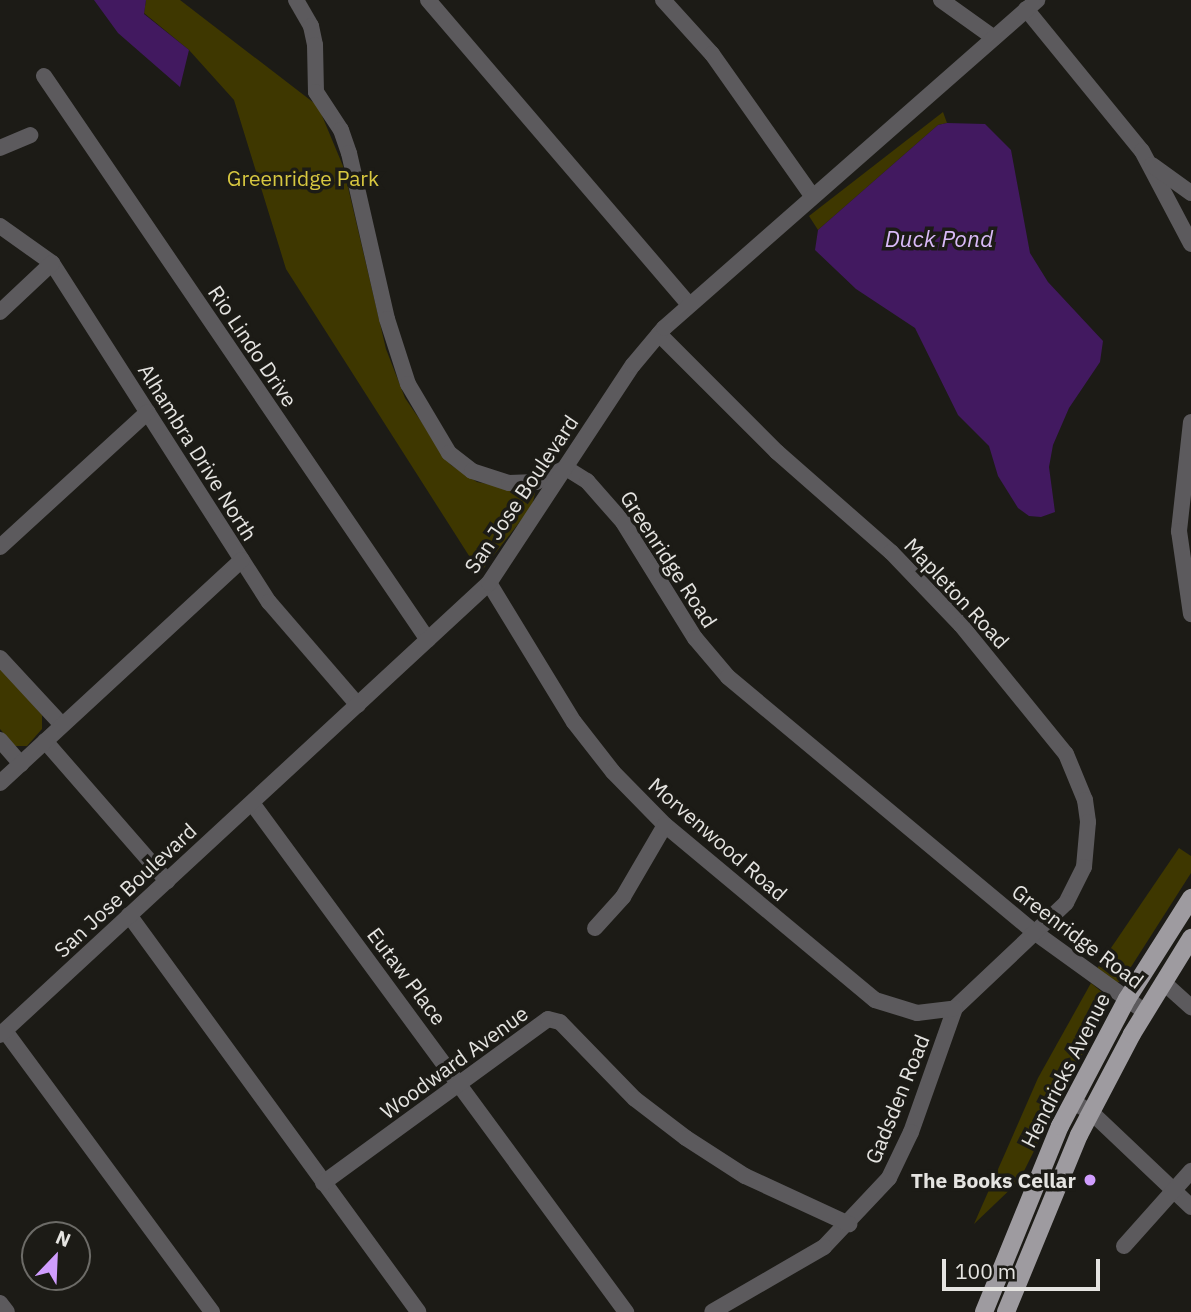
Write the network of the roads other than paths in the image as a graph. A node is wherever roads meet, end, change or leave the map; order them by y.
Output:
1 (296, 0) edge
2 (428, 0) edge
3 (663, 0) edge
4 (941, 0) edge
5 (1032, 5) edge
6 (993, 38) junction
7 (44, 76) dead end
8 (30, 135) dead end
9 (0, 148) edge
10 (1150, 163) junction
11 (1191, 193) edge
12 (812, 196) junction
13 (0, 226) edge
14 (1191, 244) edge
15 (52, 263) junction
16 (689, 304) junction
17 (0, 312) edge
18 (659, 334) junction
19 (148, 412) junction
20 (1191, 422) edge
21 (566, 468) junction
22 (0, 547) edge
23 (242, 560) junction
24 (489, 583) junction
25 (1191, 614) edge
26 (428, 640) junction
27 (0, 658) edge
28 (358, 705) junction
29 (62, 725) junction
30 (0, 740) edge
31 (45, 741) junction
32 (21, 764) junction
33 (0, 783) edge
34 (252, 803) junction
35 (665, 825) junction
36 (167, 881) junction
37 (1188, 903) edge
38 (129, 915) junction
39 (595, 928) dead end
40 (1037, 934) junction
41 (1191, 938) edge
42 (1163, 982) junction
43 (1127, 999) junction
44 (1191, 1007) edge
45 (956, 1008) junction
46 (1145, 1012) junction
47 (2, 1033) edge
48 (461, 1084) junction
49 (1073, 1102) junction
50 (1091, 1112) junction
51 (1191, 1171) edge
52 (323, 1183) junction
53 (1173, 1190) junction
54 (1191, 1207) edge
55 (849, 1224) junction
56 (1124, 1246) dead end
57 (0, 1303) edge
58 (7, 1312) edge
59 (212, 1312) edge
60 (418, 1312) edge
61 (626, 1312) edge
62 (712, 1312) edge
63 (984, 1312) edge
64 (1006, 1312) edge

1 - 21 street
2 - 16 street
3 - 12 street
4 - 6 street
5 - 6 street, San Jose Boulevard
5 - 10 street
6 - 12 street, San Jose Boulevard
7 - 26 street, Rio Lindo Drive
8 - 9 street
10 - 11 street
10 - 14 street
12 - 16 street, San Jose Boulevard
13 - 15 street, Alhambra Drive North
15 - 17 street
15 - 19 street, Alhambra Drive North
16 - 18 street, San Jose Boulevard
18 - 21 street, San Jose Boulevard
18 - 40 street, Mapleton Road
19 - 22 street
19 - 23 street, Alhambra Drive North
20 - 25 street
21 - 24 street, San Jose Boulevard
21 - 40 street, Greenridge Road
23 - 28 street, Alhambra Drive North
23 - 29 street
24 - 26 street, San Jose Boulevard
24 - 35 street, Morvenwood Road
26 - 28 street, San Jose Boulevard
27 - 29 street
28 - 34 street, San Jose Boulevard
29 - 31 street
30 - 32 street
31 - 32 street
31 - 36 street
32 - 33 street
34 - 36 street, San Jose Boulevard
34 - 48 street, Eutaw Place
35 - 39 street
35 - 45 street, Morvenwood Road
36 - 38 street, San Jose Boulevard
37 - 42 main road
37 - 43 main road, Hendricks Avenue
38 - 47 street, San Jose Boulevard
38 - 52 street
40 - 43 street, Greenridge Road
40 - 45 street, Gadsden Road
41 - 42 main road, Hendricks Avenue
42 - 44 street, Greenridge Road
42 - 46 main road, Hendricks Avenue
43 - 46 street, Greenridge Road
43 - 49 main road, Hendricks Avenue
45 - 55 street, Gadsden Road
46 - 50 main road, Hendricks Avenue
47 - 59 street
48 - 52 street, Woodward Avenue
48 - 55 street, Woodward Avenue
48 - 61 street, Eutaw Place
49 - 50 street
49 - 63 main road, Hendricks Avenue
50 - 53 street
50 - 64 main road, Hendricks Avenue
51 - 53 street
52 - 60 street
53 - 54 street
53 - 56 street
55 - 62 street, Gadsden Road
57 - 58 street

